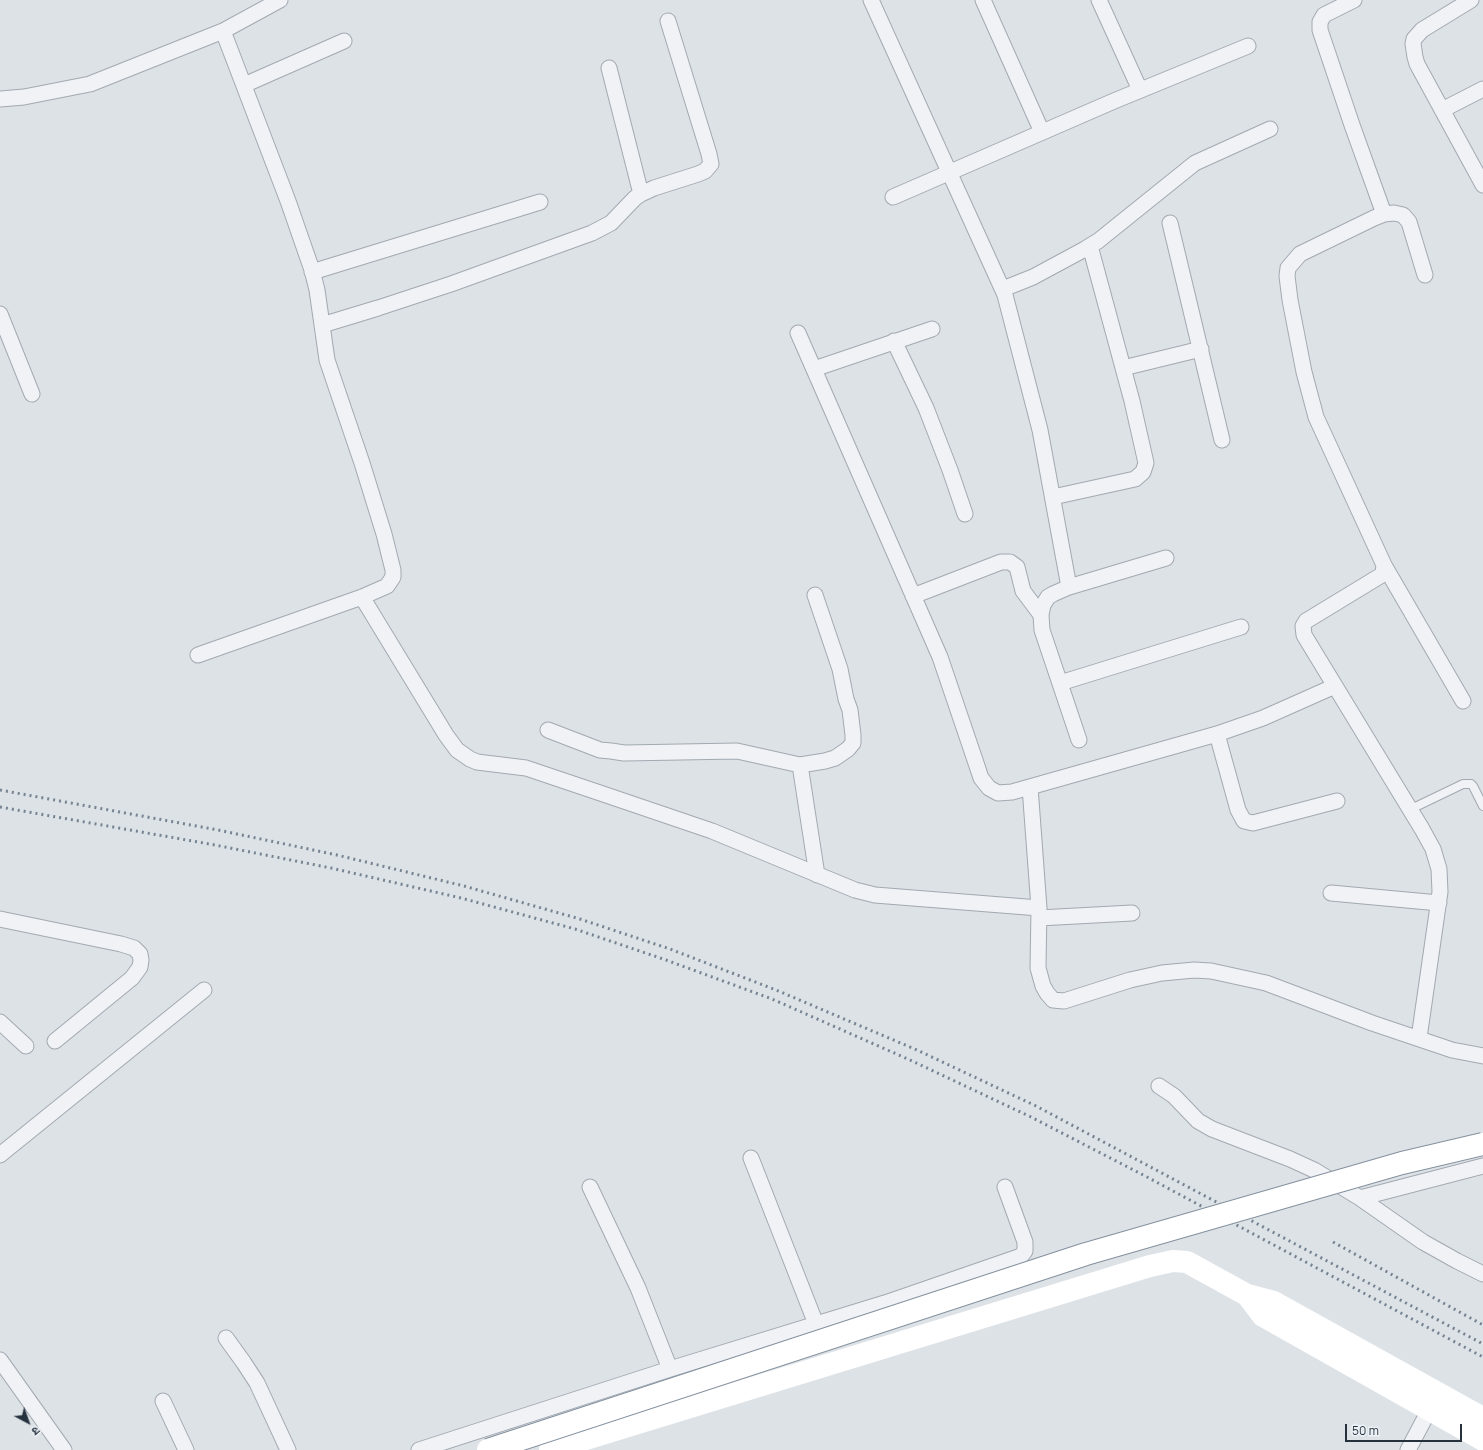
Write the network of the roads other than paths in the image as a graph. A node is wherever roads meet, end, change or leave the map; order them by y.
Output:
1 (280, 0) edge
2 (870, 0) edge
3 (983, 0) edge
4 (1099, 0) edge
5 (1354, 0) edge
6 (1465, 2) edge
7 (668, 21) dead end
8 (223, 31) junction
9 (344, 41) dead end
10 (1248, 46) dead end
11 (609, 68) dead end
12 (244, 85) junction
13 (1483, 89) edge
14 (1140, 90) junction
15 (0, 100) edge
16 (1442, 110) junction
17 (1270, 129) dead end
18 (1042, 132) junction
19 (950, 173) junction
20 (1483, 185) edge
21 (641, 194) junction
22 (894, 197) dead end
23 (540, 202) dead end
24 (1384, 214) junction
25 (1170, 223) dead end
26 (1090, 246) junction
27 (312, 272) junction
28 (1425, 275) dead end
29 (1003, 289) junction
30 (0, 314) edge
31 (322, 325) junction
32 (932, 328) dead end
33 (798, 333) dead end
34 (894, 341) junction
35 (1201, 349) junction
36 (1123, 368) junction
37 (814, 369) junction
38 (32, 394) dead end
39 (1222, 440) dead end
40 (1052, 497) junction
41 (965, 514) dead end
42 (1166, 558) dead end
43 (1384, 565) junction
44 (1069, 587) junction
45 (815, 595) dead end
46 (913, 596) junction
47 (362, 597) junction
48 (1041, 616) junction
49 (1240, 627) dead end
50 (198, 655) dead end
51 (1060, 682) junction
52 (1335, 686) junction
53 (1463, 701) dead end
54 (548, 730) dead end
55 (1217, 734) junction
56 (1079, 740) dead end
57 (800, 765) junction
58 (1030, 787) junction
59 (1337, 801) dead end
60 (1483, 806) edge
61 (1411, 809) junction
62 (817, 875) junction
63 (1332, 893) dead end
64 (1439, 903) junction
65 (1039, 913) junction
66 (1132, 913) dead end
67 (0, 919) edge
68 (204, 990) dead end
69 (0, 1022) edge
70 (1419, 1038) junction
71 (55, 1041) dead end
72 (26, 1046) dead end
73 (1483, 1056) edge
74 (1158, 1086) dead end
75 (1483, 1144) edge
76 (0, 1155) edge
77 (751, 1158) dead end
78 (1483, 1166) edge
79 (590, 1187) dead end
80 (1005, 1187) dead end
81 (1360, 1198) junction
82 (1483, 1274) edge
83 (816, 1324) junction
84 (226, 1338) dead end
85 (0, 1360) edge
86 (670, 1369) junction
87 (163, 1401) dead end
88 (1434, 1402) junction
89 (1483, 1418) edge
90 (1483, 1440) edge
91 (64, 1450) edge
92 (186, 1450) edge
93 (288, 1450) edge
94 (419, 1450) edge
95 (488, 1450) edge
96 (551, 1450) edge
97 (1408, 1450) edge

1 - 8 street
2 - 19 street
3 - 18 street
4 - 14 street
5 - 24 street
6 - 16 street
7 - 21 street
8 - 12 street
8 - 15 street
9 - 12 street
10 - 14 street
11 - 21 street
12 - 27 street
13 - 16 street
14 - 18 street
16 - 20 street
17 - 26 street
18 - 19 street
19 - 22 street
19 - 29 street
21 - 31 street
23 - 27 street
24 - 28 street
24 - 43 street
25 - 35 street
26 - 29 street
26 - 36 street
27 - 31 street
29 - 40 street
30 - 38 street
31 - 47 street
32 - 34 street
33 - 37 street
34 - 37 street
34 - 41 street
35 - 36 street
35 - 39 street
36 - 40 street
37 - 46 street
40 - 44 street
42 - 44 street
43 - 52 street
43 - 53 street
44 - 48 street
45 - 57 street
46 - 48 street
46 - 58 street
47 - 50 street
47 - 62 street
48 - 51 street
49 - 51 street
51 - 56 street
52 - 55 street
52 - 61 street
54 - 57 street
55 - 58 street
55 - 59 street
57 - 62 street
58 - 65 street
60 - 61 lane
61 - 64 street
62 - 65 street
63 - 64 street
64 - 70 street
65 - 66 street
65 - 70 street
67 - 71 street
68 - 76 street
69 - 72 street
70 - 73 street
74 - 81 street
75 - 95 main road, bridge
77 - 83 street
78 - 81 street
79 - 86 street
80 - 83 street
81 - 82 street
83 - 86 street
84 - 93 street
85 - 91 street
86 - 94 street
87 - 92 street
88 - 89 main road
88 - 90 main road
88 - 96 main road
88 - 97 street

